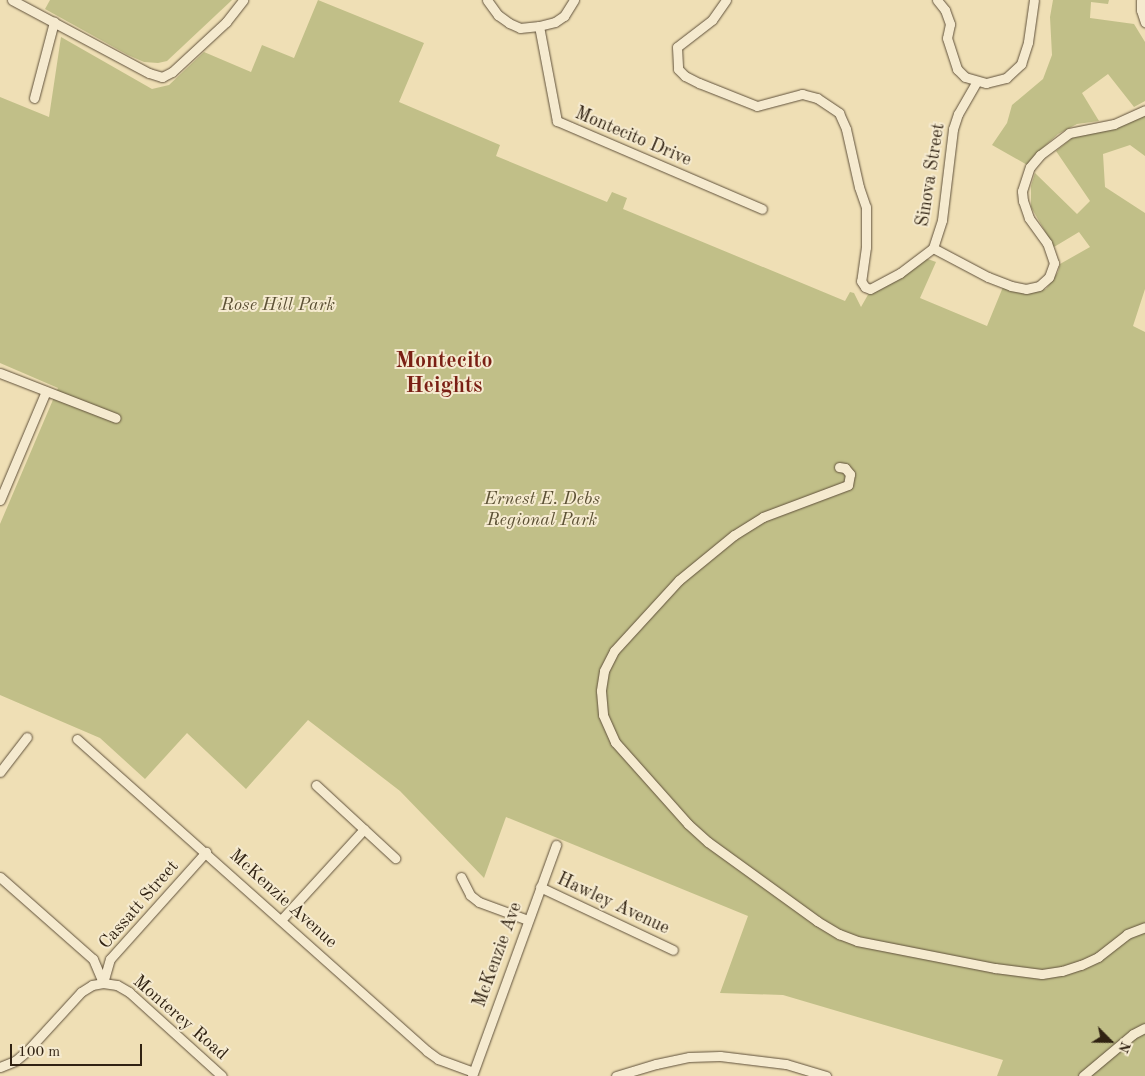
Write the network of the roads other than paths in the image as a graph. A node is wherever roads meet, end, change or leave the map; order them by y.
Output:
1 (12, 0) edge
2 (243, 0) edge
3 (487, 0) edge
4 (574, 0) edge
5 (726, 0) edge
6 (937, 0) edge
7 (1034, 0) edge
8 (1141, 0) edge
9 (54, 22) junction
10 (1145, 22) edge
11 (539, 26) junction
12 (977, 81) junction
13 (34, 98) dead end
14 (1145, 110) edge
15 (762, 209) dead end
16 (933, 248) junction
17 (0, 373) edge
18 (46, 391) junction
19 (116, 418) dead end
20 (839, 467) dead end
21 (0, 500) edge
22 (27, 737) dead end
23 (78, 738) dead end
24 (0, 772) edge
25 (316, 785) dead end
26 (364, 829) junction
27 (556, 844) dead end
28 (206, 852) junction
29 (396, 858) dead end
30 (0, 877) edge
31 (461, 877) dead end
32 (540, 887) junction
33 (281, 920) junction
34 (528, 920) junction
35 (1145, 927) edge
36 (673, 950) dead end
37 (104, 983) junction
38 (1145, 1028) edge
39 (1132, 1034) junction
40 (0, 1067) edge
41 (802, 1073) edge
42 (473, 1074) edge
43 (222, 1076) edge
44 (616, 1076) edge
45 (826, 1076) edge
46 (1083, 1076) edge
47 (1092, 1076) edge

1 - 9 street
2 - 9 street
3 - 11 street
4 - 11 street
5 - 16 street
6 - 12 street
7 - 12 street
8 - 10 street
9 - 13 street
11 - 15 street, Montecito Drive
12 - 16 street, Sinova Street
14 - 16 street
17 - 18 street
18 - 19 street
18 - 21 street
20 - 35 street
22 - 24 street
23 - 28 street, McKenzie Avenue
25 - 26 street
26 - 29 street
26 - 33 street
27 - 32 street, McKenzie Ave
28 - 33 street, McKenzie Avenue
28 - 37 street, Cassatt Street
30 - 37 street
31 - 34 street
32 - 34 street, McKenzie Ave
32 - 36 street, Hawley Avenue
33 - 42 street, McKenzie Avenue
34 - 42 street, McKenzie Ave
37 - 40 street, Monterey Road
37 - 43 street, Monterey Road
38 - 39 street
39 - 46 street
39 - 47 street
41 - 44 street
41 - 45 street

